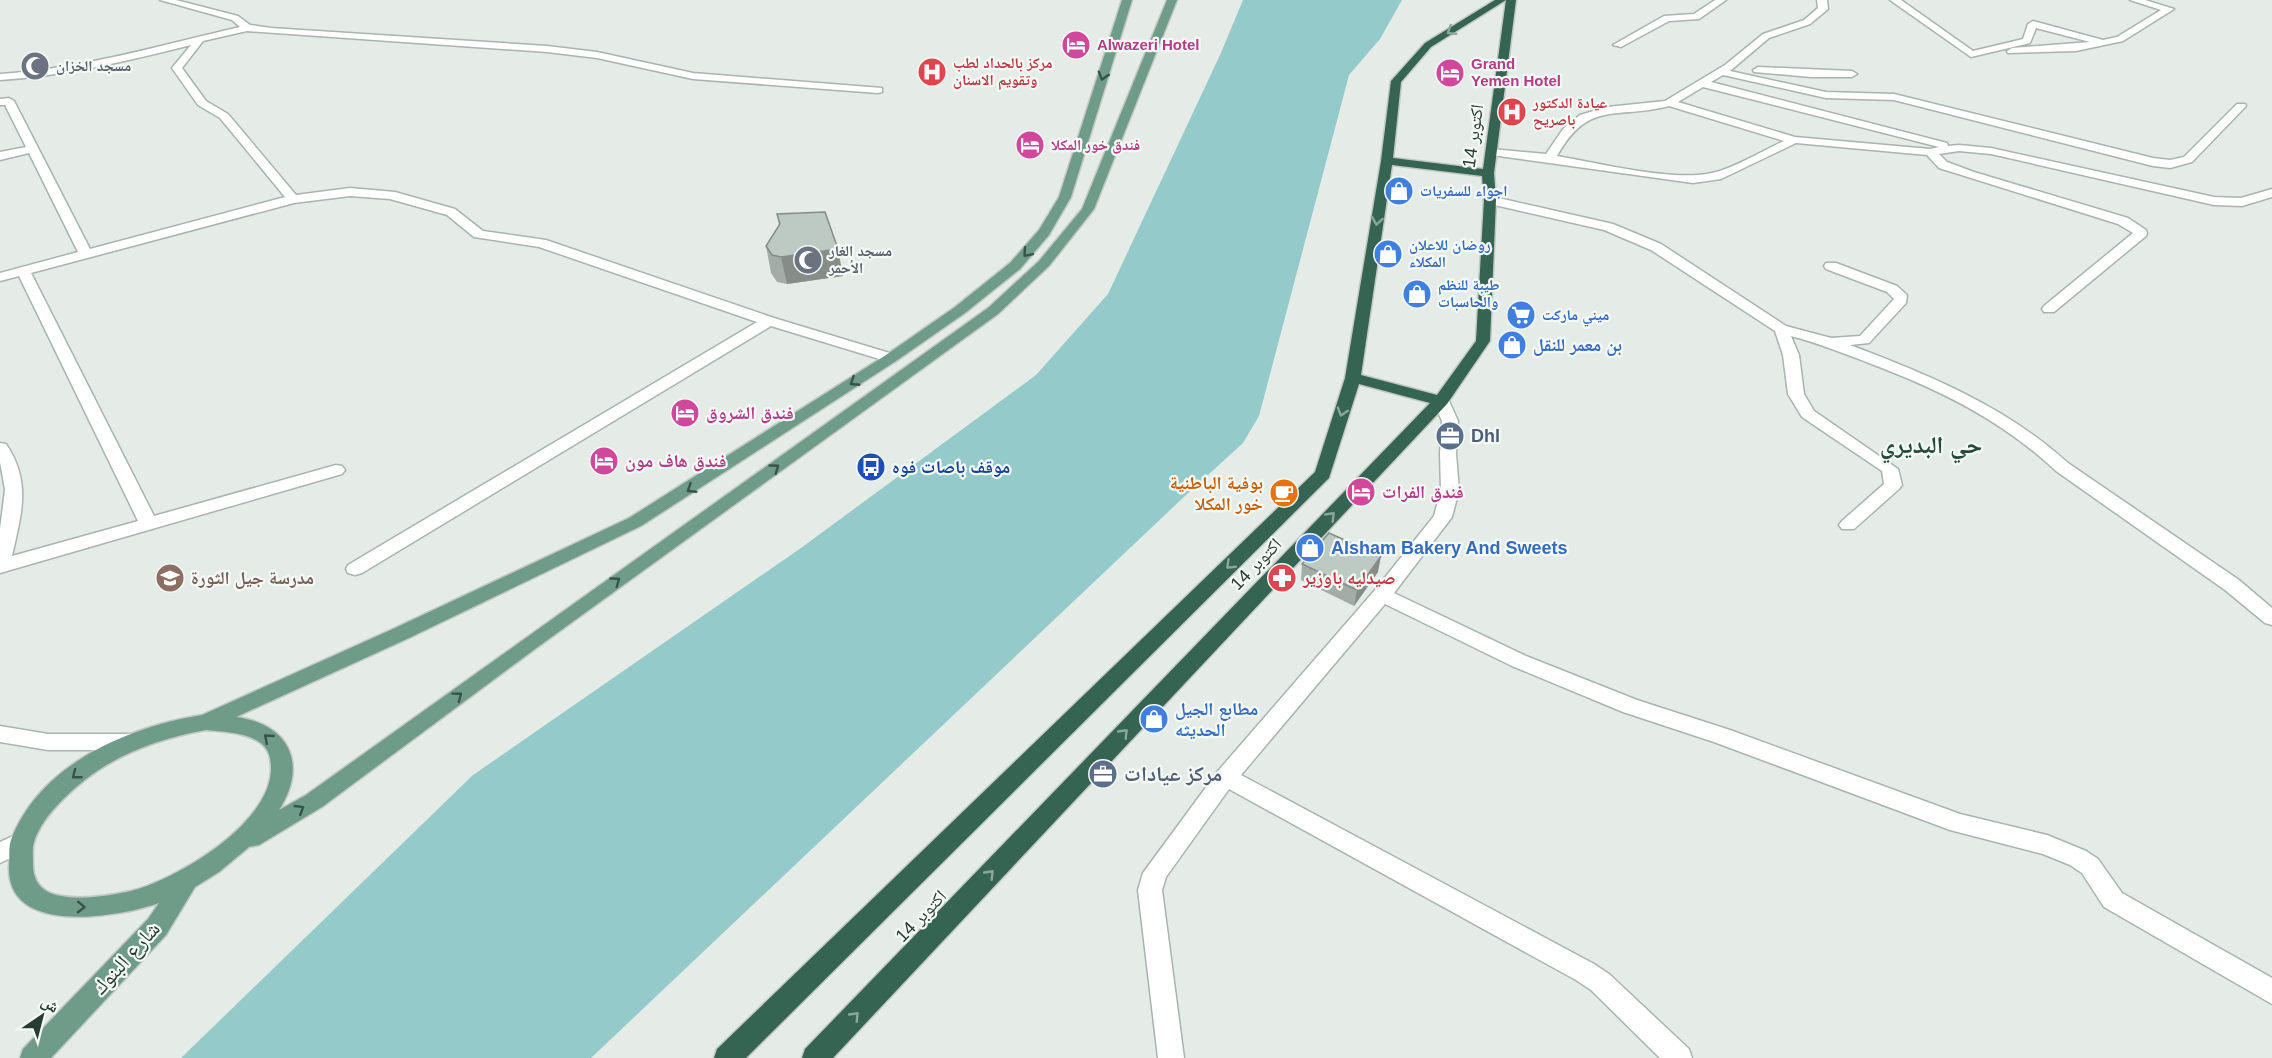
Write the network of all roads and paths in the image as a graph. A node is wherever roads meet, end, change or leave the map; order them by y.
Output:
1 (165, 0) edge
2 (1127, 0) edge
3 (1172, 0) edge
4 (1501, 0) edge
5 (1511, 0) edge
6 (1721, 0) edge
7 (1822, 0) edge
8 (1895, 0) edge
9 (2135, 0) edge
10 (247, 28) junction
11 (201, 38) junction
12 (2103, 43) junction
13 (1618, 45) dead end
14 (1971, 54) junction
15 (1726, 69) junction
16 (1852, 74) dead end
17 (0, 77) edge
18 (1704, 84) junction
19 (878, 90) dead end
20 (0, 102) edge
21 (1669, 103) junction
22 (2241, 106) dead end
23 (1794, 141) junction
24 (1959, 148) junction
25 (33, 149) junction
26 (1492, 152) junction
27 (1930, 152) junction
28 (0, 156) edge
29 (1550, 158) junction
30 (1387, 161) junction
31 (1488, 173) junction
32 (2272, 193) edge
33 (293, 199) junction
34 (1490, 200) junction
35 (86, 255) junction
36 (1831, 266) dead end
37 (24, 271) junction
38 (0, 277) edge
39 (2049, 309) dead end
40 (769, 321) junction
41 (1781, 329) junction
42 (1821, 339) junction
43 (891, 358) junction
44 (1353, 378) junction
45 (1441, 401) junction
46 (3, 456) edge
47 (336, 470) dead end
48 (8, 495) edge
49 (149, 524) junction
50 (1848, 525) dead end
51 (3, 538) edge
52 (0, 567) edge
53 (355, 569) dead end
54 (1382, 595) junction
55 (2272, 618) edge
56 (206, 722) junction
57 (0, 734) edge
58 (131, 742) junction
59 (1226, 777) junction
60 (22, 842) junction
61 (232, 850) junction
62 (0, 853) edge
63 (187, 879) junction
64 (2272, 992) edge
65 (33, 1058) edge
66 (727, 1058) edge
67 (815, 1058) edge
68 (1171, 1058) edge
69 (1679, 1058) edge

1 - 10 street
2 -> 43 main road
61 -> 3 main road
4 -> 30 highway
5 - 26 highway, 14 اكتوبر
6 - 13 street
7 - 15 street
8 - 14 street
9 - 12 street
10 - 11 street
10 - 19 street
11 - 17 street
11 - 33 street
12 - 14 street
12 - 14 street
15 - 16 street
15 - 18 street
15 - 22 street
18 - 21 street
18 - 24 street
20 - 25 street
21 - 23 street
21 - 29 street
23 - 27 street
23 - 29 street
24 - 27 street
24 - 32 street
25 - 28 street
25 - 35 street
26 - 29 street
26 - 31 highway, 14 اكتوبر
27 - 39 street
30 - 31 highway
30 -> 44 highway
31 - 34 highway, 14 اكتوبر
33 - 35 street
33 - 40 street
34 - 41 street
34 - 45 highway, 14 اكتوبر
35 - 37 street
36 - 42 street
37 - 38 street
37 - 49 street
40 - 43 street
40 - 53 street
41 - 42 street
41 - 50 street
42 - 55 street
43 -> 56 main road
44 - 45 highway
44 -> 66 highway
45 - 54 street
67 -> 45 highway, 14 اكتوبر
46 - 48 street
47 - 49 street
48 - 51 street
49 - 52 street
51 - 52 street
54 - 59 street
54 - 64 street
56 - 58 main road
61 -> 56 main road
57 - 58 street
58 -> 60 main road
59 - 68 street
59 - 69 street
60 - 62 street
60 -> 63 main road
61 - 63 main road
63 - 65 main road, شارع البنوك

